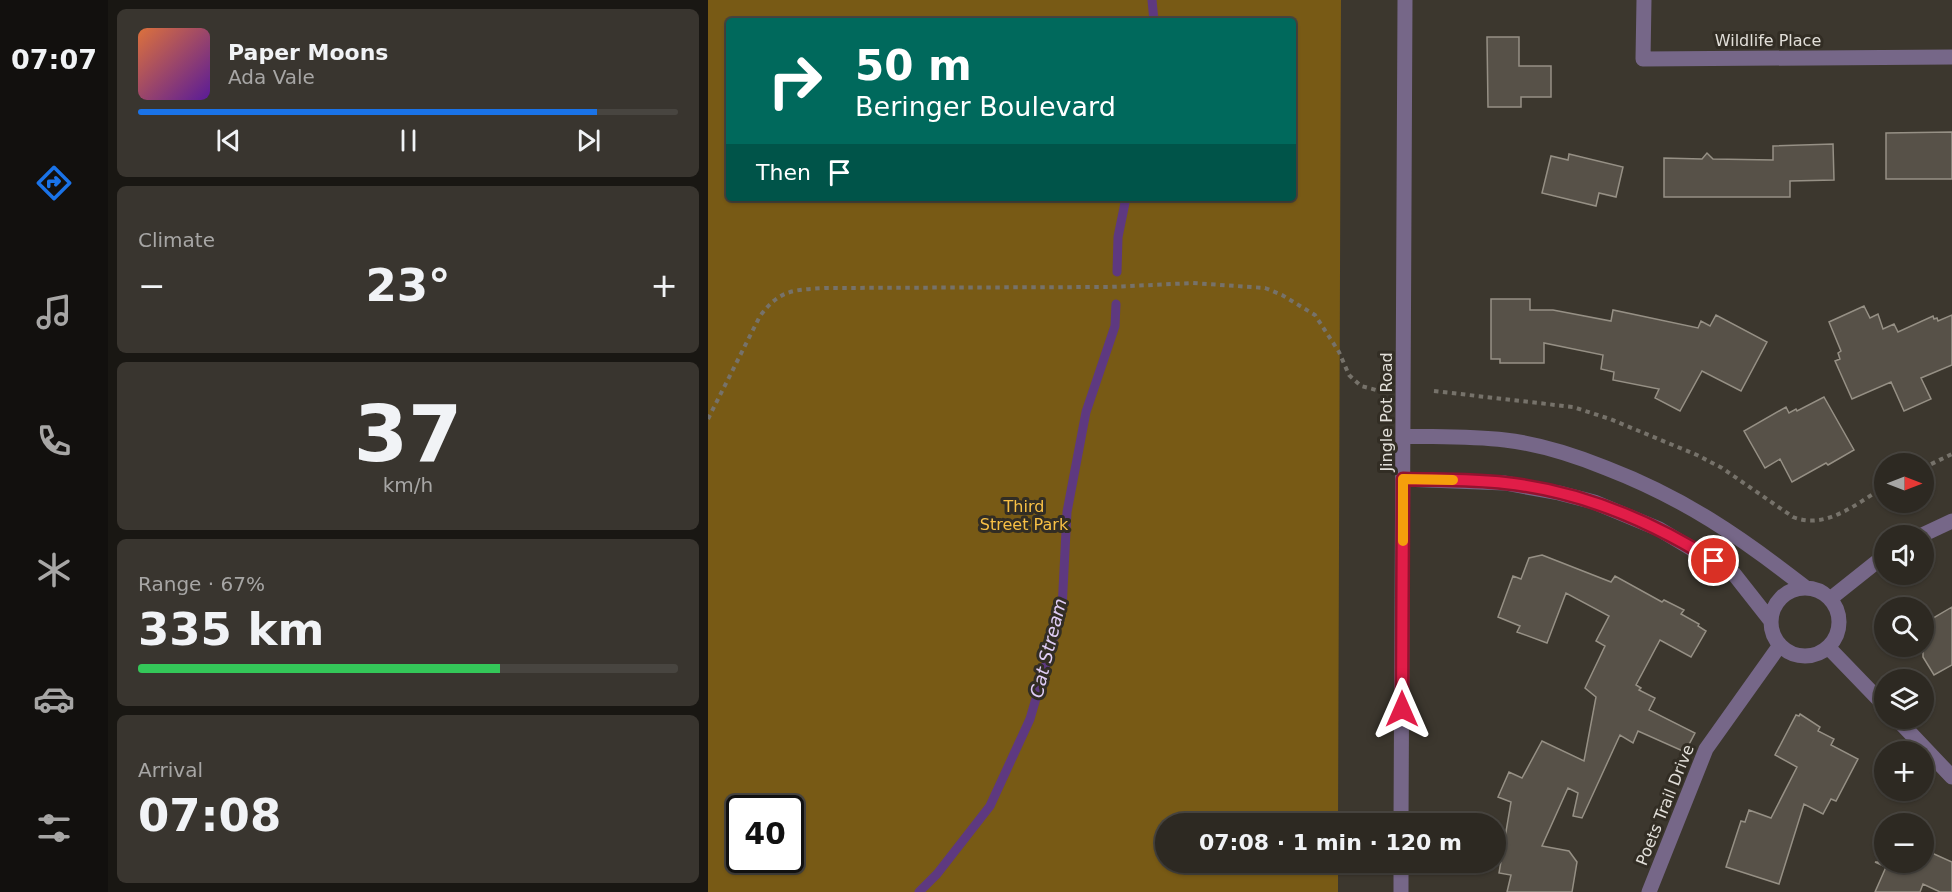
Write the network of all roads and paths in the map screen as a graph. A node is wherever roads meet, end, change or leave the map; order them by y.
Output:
1 (1405, 0) edge
2 (1644, 0) edge
3 (1952, 57) edge
4 (1380, 391) dead end
5 (1434, 391) dead end
6 (708, 419) edge
7 (1404, 436) junction
8 (1952, 454) edge
9 (1934, 463) edge
10 (1403, 479) junction
11 (1874, 493) edge
12 (1952, 521) edge
13 (1934, 529) edge
14 (1874, 564) edge
15 (1806, 588) junction
16 (1830, 599) junction
17 (1771, 621) junction
18 (1780, 645) junction
19 (1828, 647) junction
20 (1874, 695) edge
21 (1906, 729) edge
22 (1952, 777) edge
23 (1401, 813) edge
24 (1401, 873) edge
25 (1401, 892) edge
26 (1649, 892) edge

1 - 7 street, Jingle Pot Road
2 - 3 street, Wildlife Place
4 - 6 path
5 - 11 path
7 - 10 street, Jingle Pot Road
7 - 15 street
8 - 9 path
10 - 17 street
10 - 23 street, Jingle Pot Road
12 - 13 street
14 - 16 street
15 - 16 street
15 - 17 street
16 - 19 street
17 - 18 street
18 - 19 street
18 - 26 street, Poets Trail Drive
19 - 20 street
21 - 22 street
24 - 25 street

